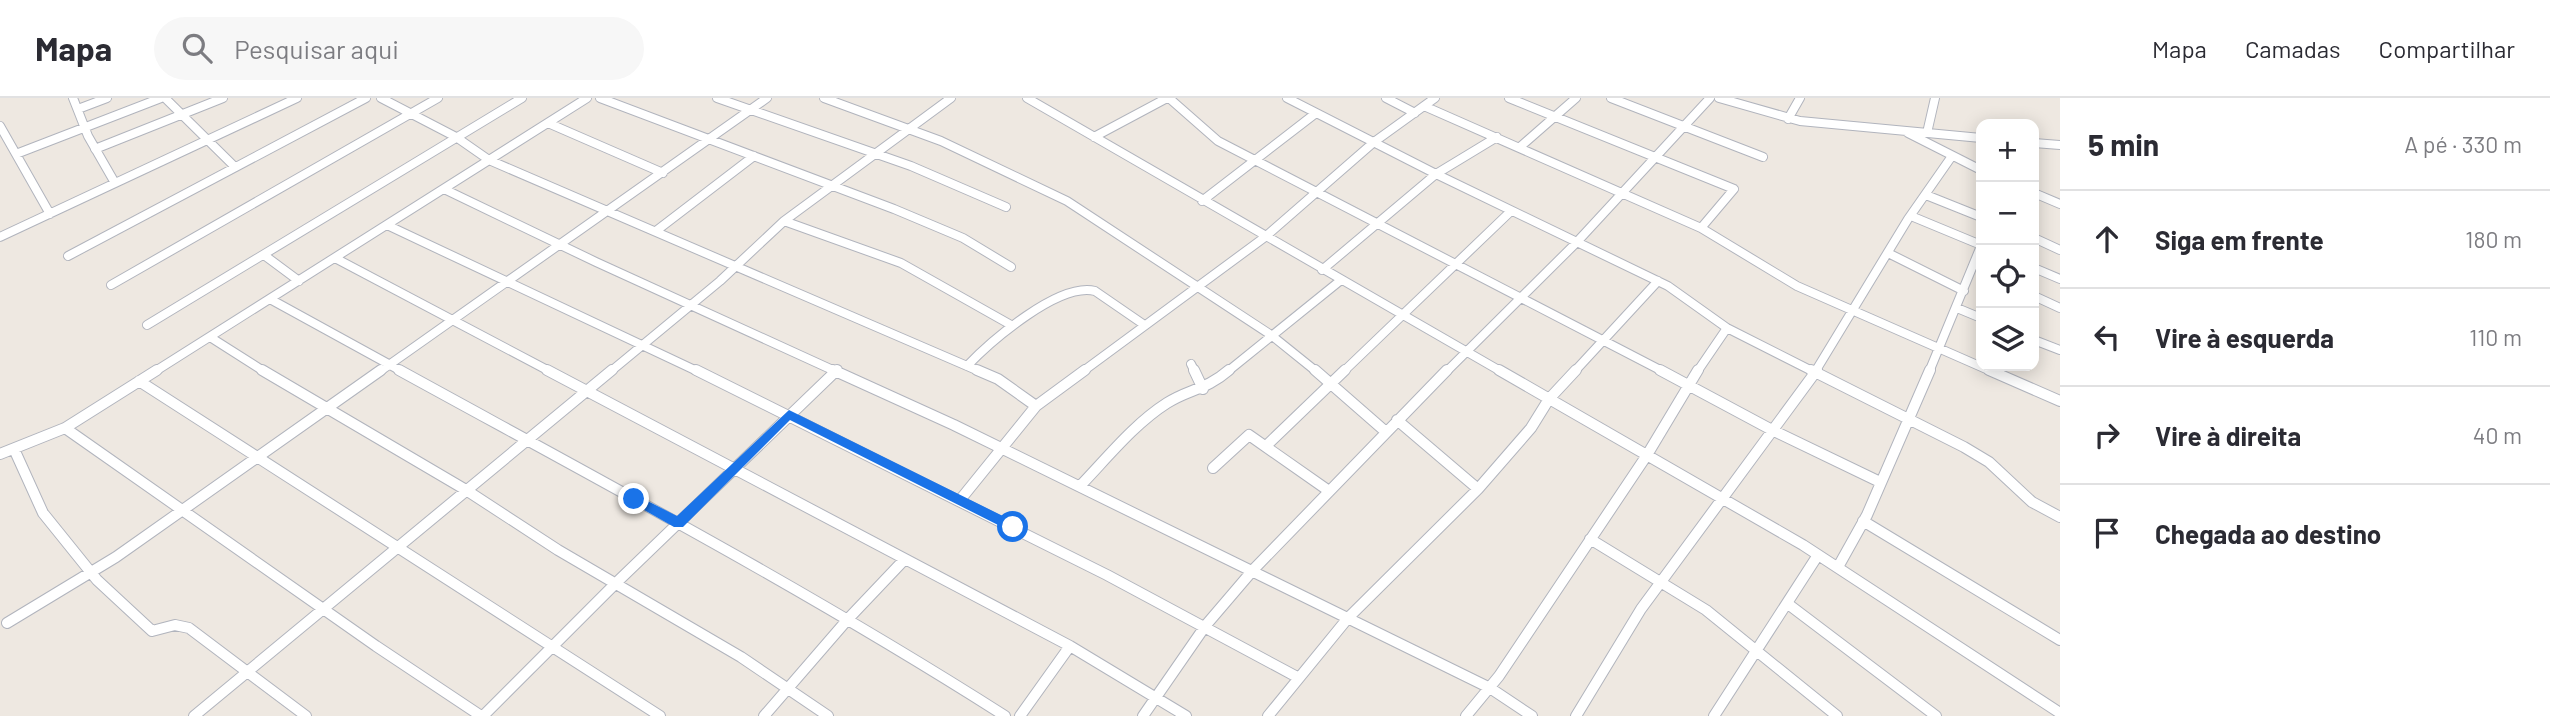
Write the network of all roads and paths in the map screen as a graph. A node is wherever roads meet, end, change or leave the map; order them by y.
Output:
1 (73, 98) edge
2 (107, 98) edge
3 (163, 98) edge
4 (223, 98) edge
5 (297, 98) edge
6 (366, 98) edge
7 (381, 98) edge
8 (438, 98) edge
9 (522, 98) edge
10 (587, 98) edge
11 (600, 98) edge
12 (716, 98) edge
13 (767, 98) edge
14 (824, 98) edge
15 (950, 98) edge
16 (1027, 98) edge
17 (1168, 98) edge
18 (1287, 98) edge
19 (1386, 98) edge
20 (1435, 98) edge
21 (1509, 98) edge
22 (1576, 98) edge
23 (1611, 98) edge
24 (1710, 98) edge
25 (1719, 98) edge
26 (1800, 98) edge
27 (1935, 98) edge
28 (1424, 106) junction
29 (78, 109) junction
30 (749, 110) junction
31 (412, 113) junction
32 (1316, 113) junction
33 (1415, 113) junction
34 (179, 114) junction
35 (1555, 117) junction
36 (1788, 119) junction
37 (548, 123) junction
38 (0, 126) edge
39 (1684, 127) junction
40 (85, 128) junction
41 (907, 130) junction
42 (1904, 131) junction
43 (1927, 133) junction
44 (456, 137) junction
45 (1094, 137) junction
46 (1497, 137) junction
47 (1976, 138) edge
48 (710, 139) junction
49 (206, 140) junction
50 (1374, 142) junction
51 (2039, 143) edge
52 (2060, 145) edge
53 (1520, 147) junction
54 (95, 149) junction
55 (16, 154) junction
56 (876, 155) junction
57 (754, 156) junction
58 (1952, 156) junction
59 (1656, 157) junction
60 (1763, 157) dead end
61 (1254, 159) junction
62 (489, 160) junction
63 (235, 167) junction
64 (1976, 168) edge
65 (663, 173) junction
66 (1436, 174) junction
67 (115, 183) junction
68 (830, 185) junction
69 (444, 189) junction
70 (1317, 192) junction
71 (1622, 192) junction
72 (1926, 195) junction
73 (2039, 195) edge
74 (1202, 201) junction
75 (2060, 204) edge
76 (1006, 207) dead end
77 (608, 210) junction
78 (1511, 211) junction
79 (50, 214) junction
80 (1976, 215) edge
81 (1911, 216) junction
82 (784, 221) junction
83 (1378, 223) junction
84 (387, 225) junction
85 (1701, 228) junction
86 (656, 231) junction
87 (0, 237) edge
88 (1265, 237) junction
89 (2039, 240) edge
90 (1576, 243) junction
91 (560, 244) junction
92 (1979, 245) edge
93 (2060, 250) edge
94 (1888, 253) junction
95 (264, 255) junction
96 (68, 256) dead end
97 (335, 258) junction
98 (1458, 263) junction
99 (734, 267) junction
100 (1011, 267) dead end
101 (1322, 270) junction
102 (2039, 270) edge
103 (1976, 272) edge
104 (2060, 279) edge
105 (299, 281) junction
106 (509, 281) junction
107 (1341, 281) junction
108 (1658, 281) junction
109 (111, 285) dead end
110 (1196, 287) junction
111 (1964, 291) junction
112 (1521, 296) junction
113 (2039, 298) edge
114 (270, 299) junction
115 (690, 305) junction
116 (1957, 308) junction
117 (2060, 309) edge
118 (1853, 311) junction
119 (1402, 315) junction
120 (1976, 316) edge
121 (451, 319) junction
122 (1143, 324) junction
123 (147, 325) dead end
124 (1010, 325) junction
125 (1727, 328) junction
126 (1271, 335) junction
127 (210, 337) junction
128 (1604, 339) junction
129 (2039, 342) edge
130 (643, 343) junction
131 (1937, 348) junction
132 (2060, 350) edge
133 (1466, 351) junction
134 (388, 363) junction
135 (1191, 364) dead end
136 (967, 366) junction
137 (837, 370) junction
138 (1815, 372) junction
139 (139, 381) junction
140 (1332, 384) junction
141 (1688, 384) junction
142 (1203, 389) junction
143 (585, 391) junction
144 (1549, 399) junction
145 (2060, 401) edge
146 (1036, 406) junction
147 (326, 408) junction
148 (789, 414) junction
149 (1908, 418) junction
150 (1397, 420) junction
151 (65, 428) junction
152 (1772, 430) junction
153 (1386, 432) junction
154 (527, 440) junction
155 (1266, 446) junction
156 (1001, 447) junction
157 (14, 449) junction
158 (0, 454) edge
159 (1647, 455) junction
160 (255, 457) junction
161 (1213, 468) dead end
162 (734, 471) junction
163 (1880, 482) junction
164 (1080, 486) junction
165 (1478, 489) junction
166 (466, 490) junction
167 (1329, 491) junction
168 (1721, 498) junction
169 (960, 500) junction
170 (183, 509) junction
171 (2060, 517) edge
172 (1863, 522) junction
173 (678, 523) junction
174 (1590, 539) junction
175 (395, 548) junction
176 (1818, 555) junction
177 (904, 559) junction
178 (1838, 567) junction
179 (1253, 570) junction
180 (91, 573) junction
181 (1660, 581) junction
182 (616, 583) junction
183 (1788, 604) junction
184 (324, 607) junction
185 (1348, 618) junction
186 (848, 619) junction
187 (7, 623) dead end
188 (1206, 625) junction
189 (2060, 640) edge
190 (552, 646) junction
191 (1070, 646) junction
192 (1758, 650) junction
193 (246, 672) junction
194 (1299, 678) junction
195 (1490, 688) junction
196 (788, 689) junction
197 (1157, 700) junction
198 (2060, 713) edge
199 (1715, 715) edge
200 (194, 716) edge
201 (306, 716) edge
202 (482, 716) edge
203 (660, 716) edge
204 (764, 716) edge
205 (828, 716) edge
206 (1005, 716) edge
207 (1020, 716) edge
208 (1143, 716) edge
209 (1186, 716) edge
210 (1268, 716) edge
211 (1466, 716) edge
212 (1532, 716) edge
213 (1576, 716) edge
214 (1838, 716) edge
215 (1936, 716) edge

1 - 29 street
2 - 29 street
3 - 34 street
3 - 40 street
4 - 34 street
5 - 49 street
6 - 63 street
7 - 31 street
8 - 31 street
9 - 44 street
10 - 37 street
11 - 48 street
12 - 30 street
13 - 30 street
14 - 41 street
15 - 41 street
16 - 45 street
17 - 45 street
17 - 61 street
18 - 32 street
19 - 33 street
20 - 28 street
21 - 35 street
22 - 35 street
23 - 39 street
24 - 39 street
25 - 36 street
26 - 36 street
27 - 43 street
28 - 33 street
28 - 46 street
29 - 40 street
30 - 48 street
30 - 56 street
31 - 44 street
31 - 109 street
32 - 50 street
32 - 61 street
33 - 50 street
34 - 49 street
34 - 54 street
35 - 53 street
35 - 59 street
36 - 42 street
37 - 62 street
37 - 65 street
38 - 55 street
39 - 59 street
39 - 60 street
40 - 54 street
40 - 55 street
41 - 56 street
41 - 110 street
42 - 43 street
42 - 58 street
43 - 47 street
44 - 62 street
44 - 95 street
45 - 74 street
46 - 53 street
46 - 66 street
48 - 57 street
48 - 65 street
49 - 63 street
49 - 67 street
50 - 66 street
50 - 70 street
51 - 52 street
53 - 71 street
54 - 67 street
55 - 79 street
56 - 68 street
56 - 76 street
57 - 68 street
57 - 86 street
58 - 64 street
58 - 72 street
59 - 71 street
59 - 85 street
61 - 70 street
61 - 74 street
62 - 69 street
62 - 77 street
63 - 96 street
65 - 77 street
66 - 78 street
66 - 83 street
67 - 79 street
68 - 82 street
68 - 100 street
69 - 84 street
69 - 91 street
70 - 83 street
70 - 88 street
71 - 85 street
71 - 90 street
72 - 80 street
72 - 81 street
73 - 75 street
74 - 88 street
77 - 86 street
77 - 91 street
78 - 90 street
78 - 98 street
79 - 87 street
81 - 92 street
81 - 94 street
82 - 99 street
82 - 124 street
83 - 98 street
83 - 101 street
84 - 97 street
84 - 106 street
85 - 118 street
86 - 99 street
88 - 101 street
88 - 110 street
89 - 93 street
90 - 108 street
90 - 112 street
91 - 106 street
91 - 115 street
94 - 111 street
94 - 118 street
95 - 105 street
95 - 123 street
97 - 105 street
97 - 121 street
98 - 112 street
98 - 119 street
99 - 115 street
99 - 136 street
101 - 107 street
102 - 104 street
103 - 111 street
105 - 114 street
106 - 121 street
106 - 130 street
107 - 119 street
107 - 126 street
108 - 125 street
108 - 128 street
110 - 122 street
110 - 126 street
111 - 116 street
112 - 128 street
112 - 133 street
113 - 117 street
114 - 127 street
114 - 134 street
115 - 130 street
115 - 137 street
116 - 120 street
116 - 131 street
118 - 131 street
118 - 138 street
119 - 133 street
119 - 140 street
121 - 134 street
121 - 143 street
122 - 124 street
122 - 146 street
124 - 136 street
125 - 138 street
125 - 141 street
126 - 140 street
126 - 142 street
127 - 139 street
127 - 147 street
128 - 141 street
128 - 144 street
129 - 132 street
130 - 143 street
130 - 148 street
131 - 145 street
131 - 149 street
133 - 144 street
133 - 150 street
134 - 147 street
134 - 154 street
135 - 142 street
136 - 146 street
137 - 148 street
137 - 156 street
138 - 149 street
138 - 152 street
139 - 151 street
139 - 160 street
140 - 153 street
140 - 155 street
141 - 152 street
141 - 159 street
142 - 164 street
143 - 154 street
143 - 162 street
144 - 159 street
144 - 165 street
146 - 156 street
147 - 160 street
147 - 166 street
148 - 162 street
148 - 169 street
149 - 163 street
149 - 171 street
150 - 153 street
150 - 165 street
151 - 157 street
151 - 170 street
152 - 163 street
152 - 168 street
153 - 167 street
154 - 166 street
154 - 173 street
155 - 161 street
155 - 167 street
156 - 164 street
156 - 169 street
157 - 158 street
157 - 180 street
159 - 168 street
159 - 174 street
160 - 170 street
160 - 175 street
162 - 173 street
162 - 177 street
163 - 172 street
164 - 179 street
165 - 185 street
166 - 175 street
166 - 182 street
167 - 179 street
168 - 176 street
168 - 181 street
169 - 188 street
170 - 180 street
170 - 184 street
172 - 178 street
172 - 189 street
173 - 182 street
173 - 186 street
174 - 181 street
174 - 195 street
175 - 184 street
175 - 190 street
176 - 178 street
176 - 183 street
177 - 186 street
177 - 191 street
178 - 198 street
179 - 185 street
179 - 188 street
180 - 187 street
180 - 193 street
181 - 192 street
181 - 213 street
182 - 190 street
182 - 196 street
183 - 192 street
183 - 215 street
184 - 193 street
184 - 202 street
185 - 194 street
185 - 195 street
186 - 196 street
186 - 206 street
188 - 194 street
188 - 197 street
190 - 202 street
190 - 203 street
191 - 197 street
191 - 207 street
192 - 199 street
192 - 214 street
193 - 200 street
193 - 201 street
194 - 210 street
195 - 211 street
195 - 212 street
196 - 204 street
196 - 205 street
197 - 208 street
197 - 209 street

